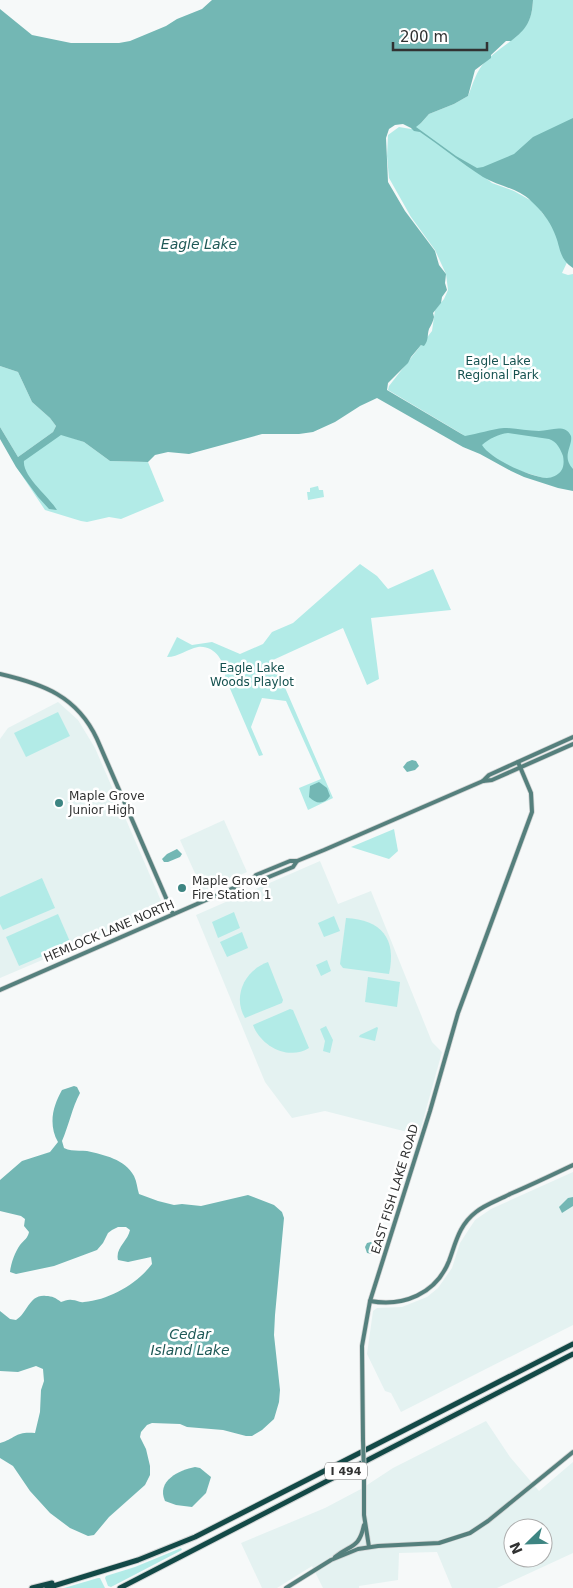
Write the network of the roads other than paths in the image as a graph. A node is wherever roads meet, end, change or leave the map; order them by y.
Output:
1 (0, 674) edge
2 (573, 737) edge
3 (573, 744) edge
4 (518, 762) junction
5 (521, 768) junction
6 (483, 781) junction
7 (173, 914) junction
8 (0, 990) edge
9 (573, 1166) edge
10 (370, 1301) junction
11 (573, 1344) edge
12 (573, 1354) edge
13 (573, 1452) edge
14 (364, 1523) junction
15 (368, 1547) junction
16 (331, 1560) junction
17 (82, 1578) junction
18 (32, 1588) edge
19 (47, 1588) edge
20 (120, 1588) edge
21 (286, 1588) edge

1 - 7 street
2 - 4 street, HEMLOCK LANE NORTH
3 - 5 street, HEMLOCK LANE NORTH
4 - 5 street, EAST FISH LAKE ROAD
4 - 6 street, HEMLOCK LANE NORTH
5 - 6 street, HEMLOCK LANE NORTH
5 - 10 street, EAST FISH LAKE ROAD
6 - 7 street, HEMLOCK LANE NORTH
7 - 8 street, HEMLOCK LANE NORTH
9 - 10 street
10 - 14 street, EAST FISH LAKE ROAD, bridge
11 - 17 highway, I 494
12 - 20 highway, I 494
13 - 15 street
14 - 15 street, EAST FISH LAKE ROAD
14 - 16 street
15 - 16 street
16 - 21 street
17 - 18 highway
17 - 19 highway

